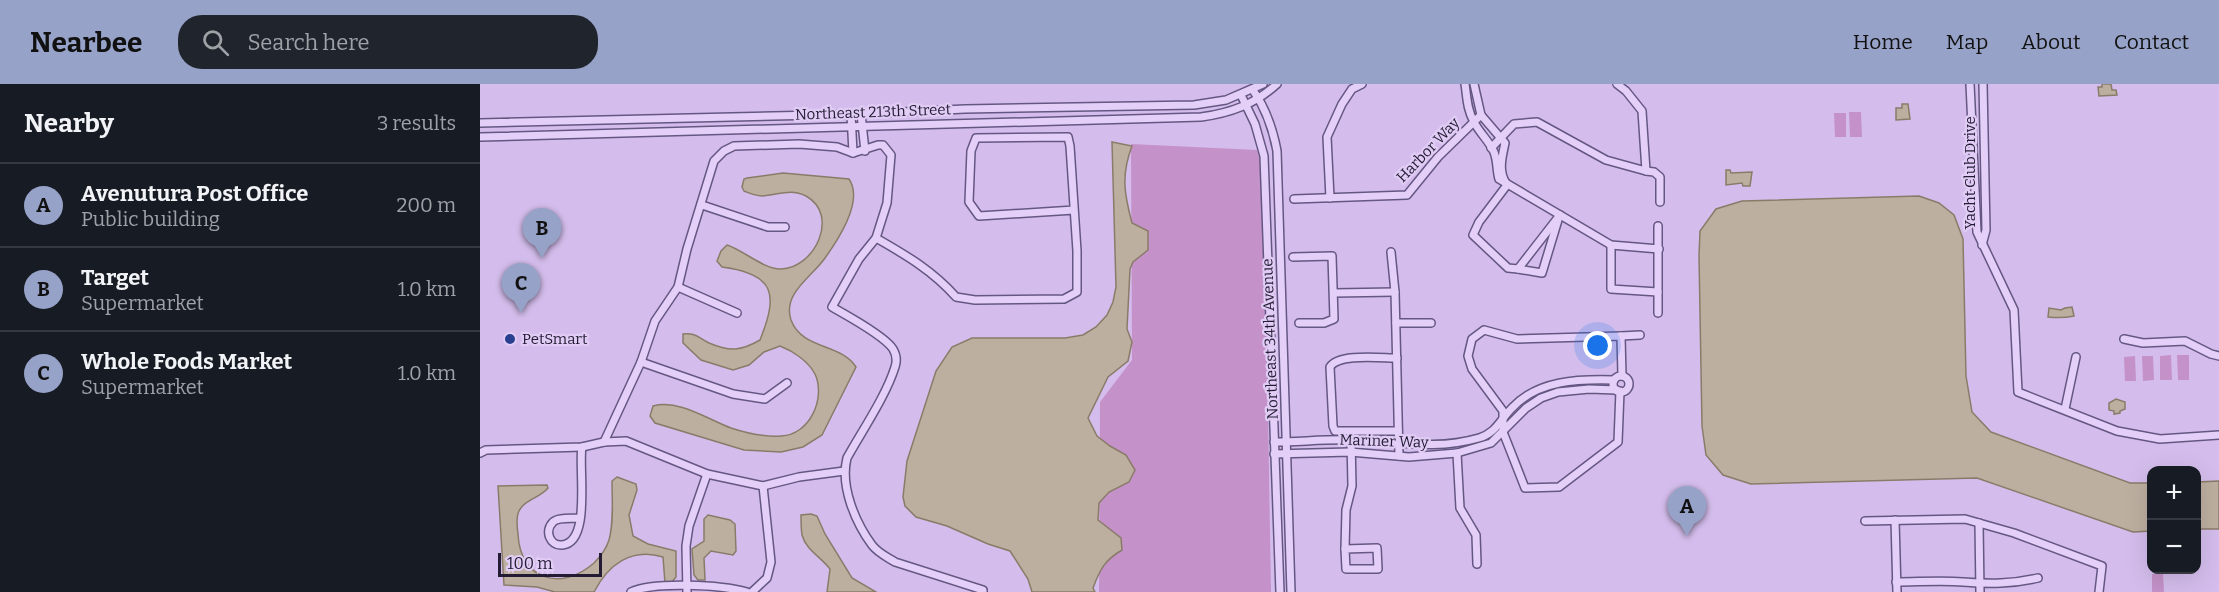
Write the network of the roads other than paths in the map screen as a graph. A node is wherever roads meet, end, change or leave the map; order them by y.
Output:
1 (1263, 84) edge
2 (1277, 84) edge
3 (1362, 84) edge
4 (1465, 84) edge
5 (1474, 84) edge
6 (1617, 84) edge
7 (1970, 84) edge
8 (1983, 84) edge
9 (1252, 90) junction
10 (1241, 95) junction
11 (1261, 98) junction
12 (1245, 105) junction
13 (851, 114) junction
14 (861, 114) junction
15 (1481, 115) junction
16 (1474, 122) junction
17 (480, 123) edge
18 (862, 126) junction
19 (851, 127) junction
20 (480, 136) edge
21 (1501, 139) junction
22 (1493, 149) junction
23 (865, 151) junction
24 (853, 153) junction
25 (1646, 171) junction
26 (1507, 185) junction
27 (1330, 198) junction
28 (1294, 199) dead end
29 (1660, 202) dead end
30 (702, 205) junction
31 (1074, 210) junction
32 (1560, 215) junction
33 (1658, 226) dead end
34 (785, 227) dead end
35 (876, 238) junction
36 (1982, 244) junction
37 (1611, 245) junction
38 (1659, 249) junction
39 (1391, 252) dead end
40 (1293, 257) dead end
41 (1518, 269) junction
42 (678, 287) junction
43 (1395, 292) junction
44 (1658, 292) junction
45 (1334, 293) junction
46 (737, 313) dead end
47 (1658, 313) dead end
48 (1299, 323) dead end
49 (1431, 323) dead end
50 (1396, 324) junction
51 (1640, 335) dead end
52 (1621, 336) junction
53 (2124, 339) dead end
54 (2219, 356) edge
55 (2076, 357) dead end
56 (1397, 358) junction
57 (641, 363) junction
58 (1618, 378) junction
59 (787, 383) dead end
60 (1619, 391) junction
61 (2065, 409) junction
62 (1503, 419) junction
63 (1398, 430) junction
64 (1503, 432) junction
65 (2219, 435) edge
66 (1351, 440) junction
67 (604, 442) junction
68 (1274, 442) junction
69 (1287, 442) junction
70 (1399, 444) junction
71 (582, 447) junction
72 (1350, 452) junction
73 (480, 453) edge
74 (1287, 453) junction
75 (1457, 453) junction
76 (1274, 454) junction
77 (1400, 456) junction
78 (844, 471) junction
79 (707, 474) junction
80 (763, 486) junction
81 (579, 518) junction
82 (1895, 520) junction
83 (1865, 521) dead end
84 (1979, 523) junction
85 (1346, 549) junction
86 (1477, 564) dead end
87 (2038, 578) dead end
88 (1896, 582) junction
89 (1979, 588) edge
90 (687, 589) edge
91 (633, 591) edge
92 (747, 592) edge
93 (752, 592) edge
94 (983, 592) edge
95 (1280, 592) edge
96 (1291, 592) edge
97 (1897, 592) edge
98 (2098, 592) edge

1 - 9 street
2 - 11 street
3 - 27 street
4 - 16 street, Harbor Way
5 - 15 street, Harbor Way
6 - 25 street
7 - 36 street, Yacht Club Drive
8 - 36 street, Yacht Club Drive
9 - 10 street, Northeast 213th Street
9 - 11 street, Northeast 34th Avenue
10 - 12 street, Northeast 34th Avenue
10 - 14 street, Northeast 213th Street
11 - 12 street, Northeast 213th Street
11 - 69 street, Northeast 34th Avenue
12 - 18 street, Northeast 213th Street
12 - 68 street, Northeast 34th Avenue
13 - 14 street, Northeast 213th Street
13 - 17 street, Northeast 213th Street
13 - 19 street
14 - 18 street
15 - 16 street, Harbor Way
15 - 21 street, Harbor Way
16 - 22 street, Harbor Way
16 - 27 street, Harbor Way
18 - 19 street, Northeast 213th Street
18 - 23 street
19 - 20 street, Northeast 213th Street
19 - 24 street
21 - 22 street
21 - 25 street
21 - 26 street
22 - 26 street
23 - 24 street
23 - 35 street
24 - 30 street
25 - 29 street
26 - 32 street
26 - 41 street
27 - 28 street, Harbor Way
30 - 34 street
30 - 42 street
31 - 31 street
31 - 35 street
32 - 37 street
32 - 41 street
32 - 41 street
33 - 38 street
35 - 78 street
36 - 61 street
37 - 38 street
37 - 44 street
38 - 44 street
39 - 43 street
40 - 45 street
42 - 46 street
42 - 57 street
43 - 45 street
43 - 50 street
44 - 47 street
45 - 48 street
49 - 50 street
50 - 56 street
51 - 52 street
52 - 58 street
52 - 62 street
53 - 54 street
55 - 61 street
56 - 63 street
56 - 63 street
57 - 59 street
57 - 67 street
58 - 60 street
58 - 60 street
58 - 62 street, Mariner Way
60 - 64 street, Mariner Way
60 - 64 street
61 - 65 street
62 - 64 street
62 - 70 street, Mariner Way
63 - 70 street
64 - 75 street, Mariner Way
66 - 69 street, Mariner Way
66 - 70 street, Mariner Way
66 - 72 street
67 - 71 street
67 - 79 street
68 - 69 street, Mariner Way
68 - 76 street, Northeast 34th Avenue
69 - 74 street, Northeast 34th Avenue
70 - 77 street
71 - 73 street
71 - 81 street
72 - 74 street, Mariner Way
72 - 77 street, Mariner Way
72 - 85 street
74 - 76 street, Mariner Way
74 - 96 street, Northeast 34th Avenue
75 - 77 street, Mariner Way
75 - 86 street
76 - 95 street, Northeast 34th Avenue
78 - 80 street
78 - 94 street
79 - 80 street
79 - 90 street
80 - 93 street
81 - 81 street
82 - 83 street
82 - 84 street
82 - 88 street
84 - 89 street
84 - 98 street
85 - 85 street
87 - 89 street
88 - 89 street
88 - 97 street
90 - 91 street
90 - 92 street

